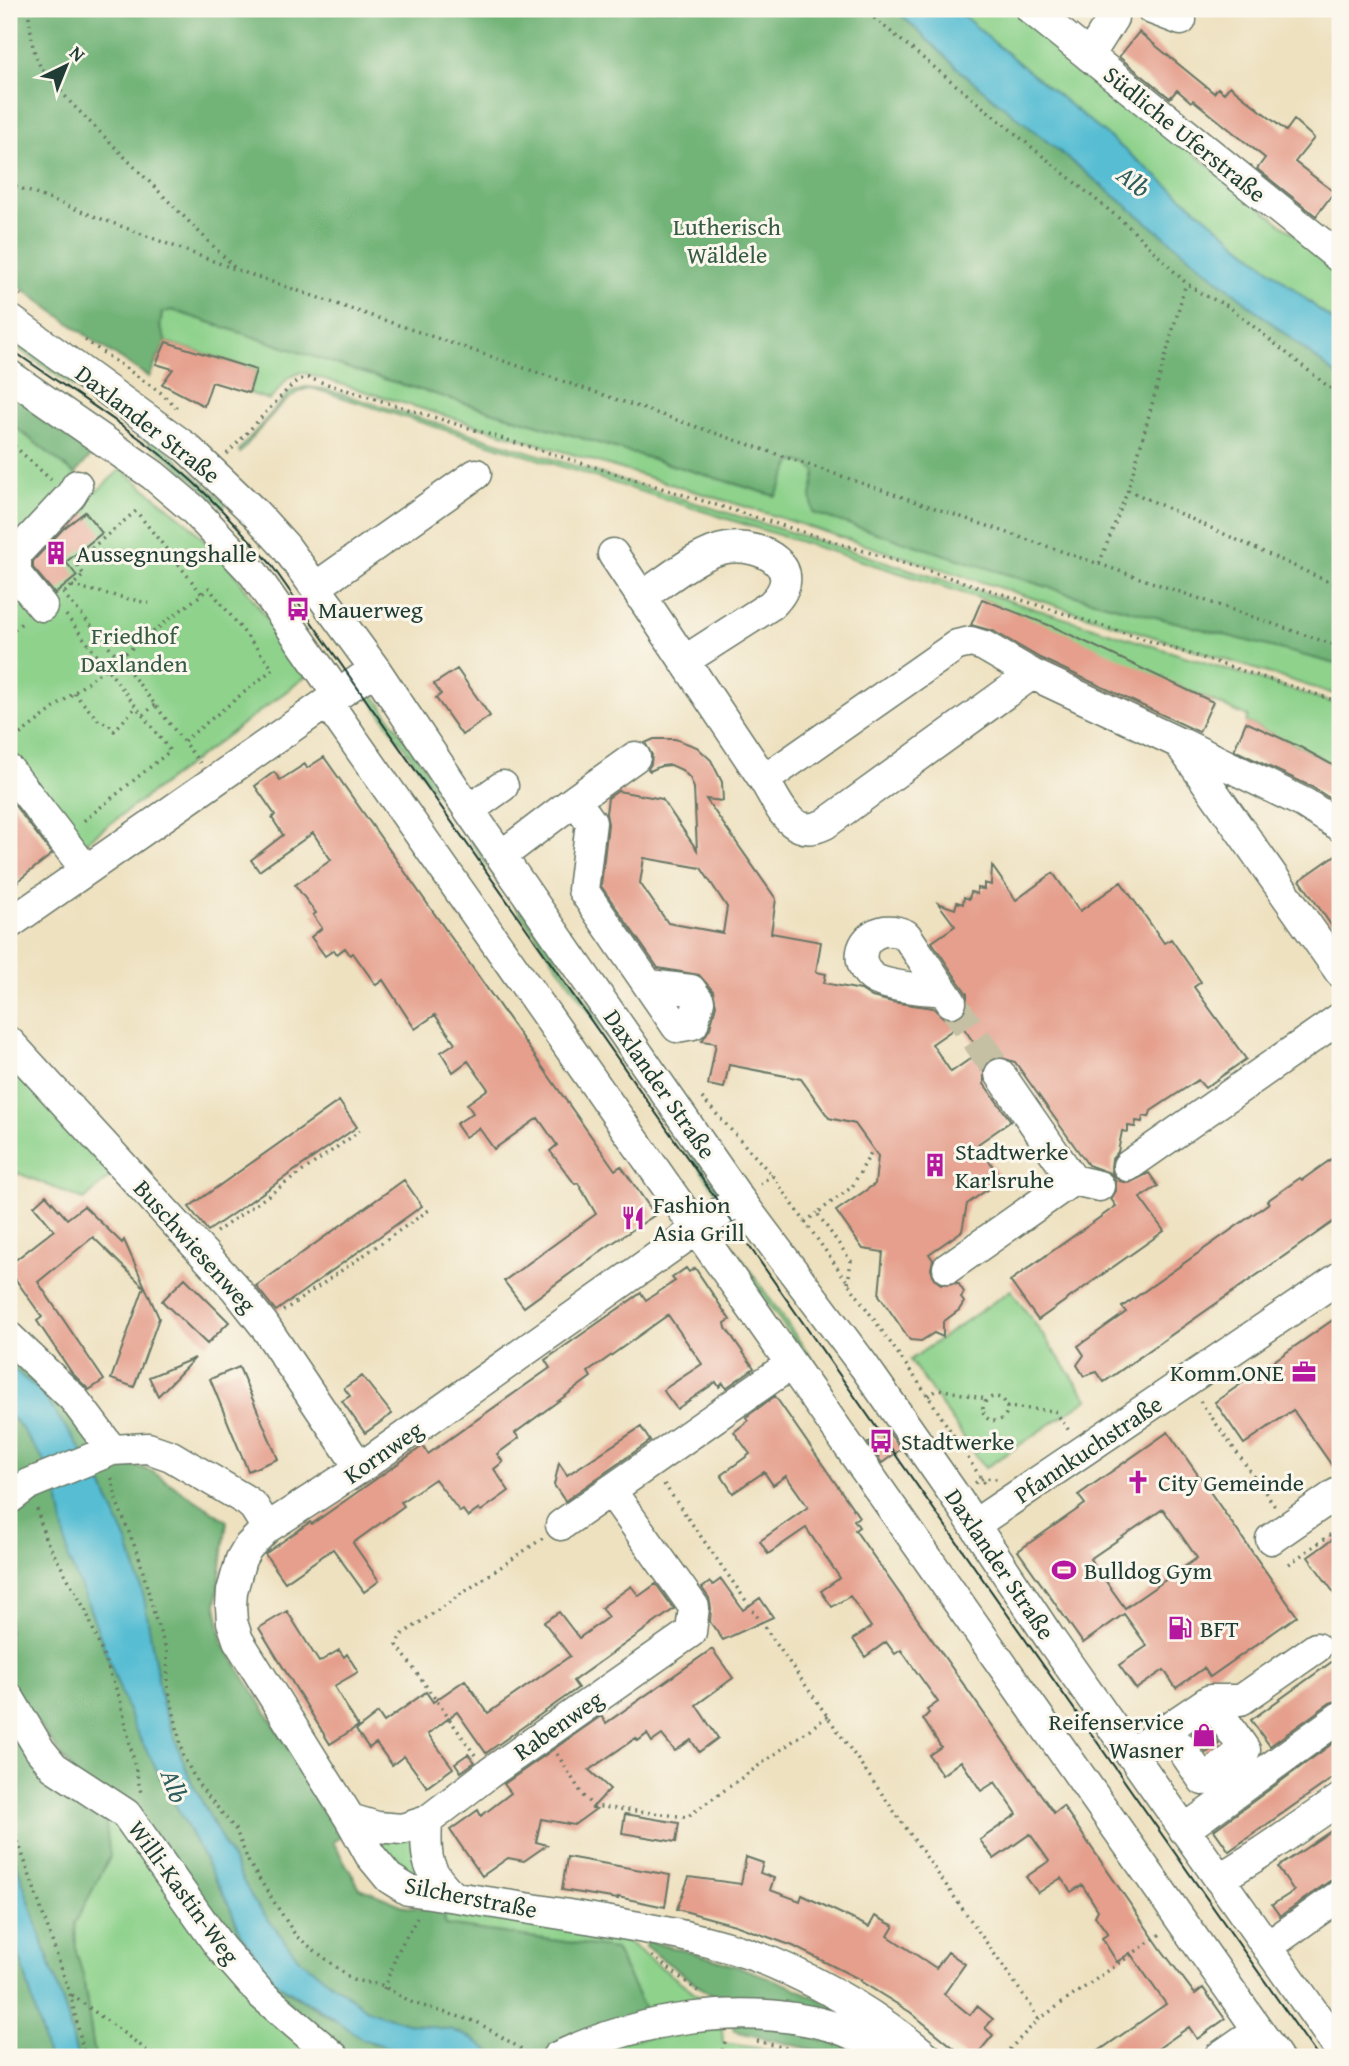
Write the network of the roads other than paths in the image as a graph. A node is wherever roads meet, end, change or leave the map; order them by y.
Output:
1 (1031, 9) edge
2 (1113, 9) edge
3 (1152, 9) edge
4 (1181, 20) dead end
5 (1089, 56) junction
6 (1340, 258) edge
7 (9, 319) edge
8 (9, 375) edge
9 (114, 449) junction
10 (475, 474) dead end
11 (613, 554) dead end
12 (316, 587) junction
13 (641, 597) junction
14 (55, 602) road end
15 (684, 661) junction
16 (375, 669) junction
17 (1032, 674) junction
18 (332, 699) junction
19 (1180, 743) junction
20 (635, 757) dead end
21 (14, 760) edge
22 (764, 780) junction
23 (503, 786) dead end
24 (576, 800) junction
25 (470, 810) junction
26 (1340, 826) edge
27 (501, 856) junction
28 (86, 870) junction
29 (9, 924) edge
30 (1340, 972) edge
31 (649, 985) dead end
32 (1340, 1018) edge
33 (9, 1042) edge
34 (1000, 1074) tunnel mouth
35 (1128, 1166) dead end
36 (748, 1192) junction
37 (695, 1228) junction
38 (948, 1268) dead end
39 (1340, 1278) edge
40 (9, 1337) edge
41 (791, 1364) junction
42 (105, 1453) junction
43 (360, 1468) junction
44 (26, 1487) edge
45 (611, 1491) junction
46 (1336, 1494) dead end
47 (561, 1525) road end
48 (974, 1525) junction
49 (267, 1528) junction
50 (1280, 1532) road end
51 (1316, 1648) dead end
52 (9, 1698) edge
53 (1210, 1700) junction
54 (1340, 1717) edge
55 (1180, 1746) dead end
56 (1130, 1754) junction
57 (1340, 1798) edge
58 (350, 1819) junction
59 (428, 1821) junction
60 (1184, 1830) junction
61 (1219, 1879) junction
62 (442, 1895) junction
63 (1340, 1895) edge
64 (1267, 1947) junction
65 (1258, 2030) junction
66 (1340, 2050) edge
67 (334, 2057) edge
68 (557, 2057) edge
69 (900, 2057) edge
70 (927, 2057) edge
71 (1219, 2057) edge
72 (1277, 2057) edge

1 - 5 street, Südliche Uferstraße
2 - 5 street
3 - 4 street
5 - 6 street, Südliche Uferstraße
7 - 12 street, Daxlander Straße
8 - 9 street, Daxlander Straße
9 - 14 street
9 - 18 street, Daxlander Straße
10 - 12 street
11 - 13 street
12 - 16 street, Daxlander Straße
13 - 15 street
13 - 15 street
15 - 22 street
16 - 18 street
16 - 25 street, Daxlander Straße
17 - 19 street
17 - 22 street
17 - 22 street
18 - 28 street
18 - 37 street, Daxlander Straße
19 - 26 street
19 - 30 street
20 - 24 street
21 - 28 street
23 - 25 street
24 - 27 street
24 - 31 street
25 - 27 street, Daxlander Straße
27 - 36 street, Daxlander Straße
28 - 29 street
32 - 35 street
33 - 43 street, Buschwiesenweg
34 - 38 street
36 - 37 street, Kornweg
36 - 48 street, Daxlander Straße
37 - 41 street, Daxlander Straße
37 - 43 street, Kornweg
39 - 48 street, Pfannkuchstraße
40 - 42 street
41 - 45 street
41 - 65 street, Daxlander Straße
42 - 44 street
42 - 49 street
43 - 49 street, Kornweg
45 - 47 street
45 - 59 street, Rabenweg
46 - 50 street
48 - 56 street, Daxlander Straße
49 - 58 street, Silcherstraße
51 - 53 street
52 - 67 street, Willi-Kastin-Weg
53 - 55 street
53 - 56 street
54 - 60 street
56 - 60 street, Daxlander Straße
57 - 61 street
58 - 59 street, Rabenweg
58 - 62 street, Silcherstraße
59 - 62 street
60 - 61 street, Daxlander Straße
61 - 64 street, Daxlander Straße
62 - 70 street, Silcherstraße
63 - 64 street
64 - 66 street, Daxlander Straße
65 - 71 street
65 - 72 street, Daxlander Straße
68 - 69 street

